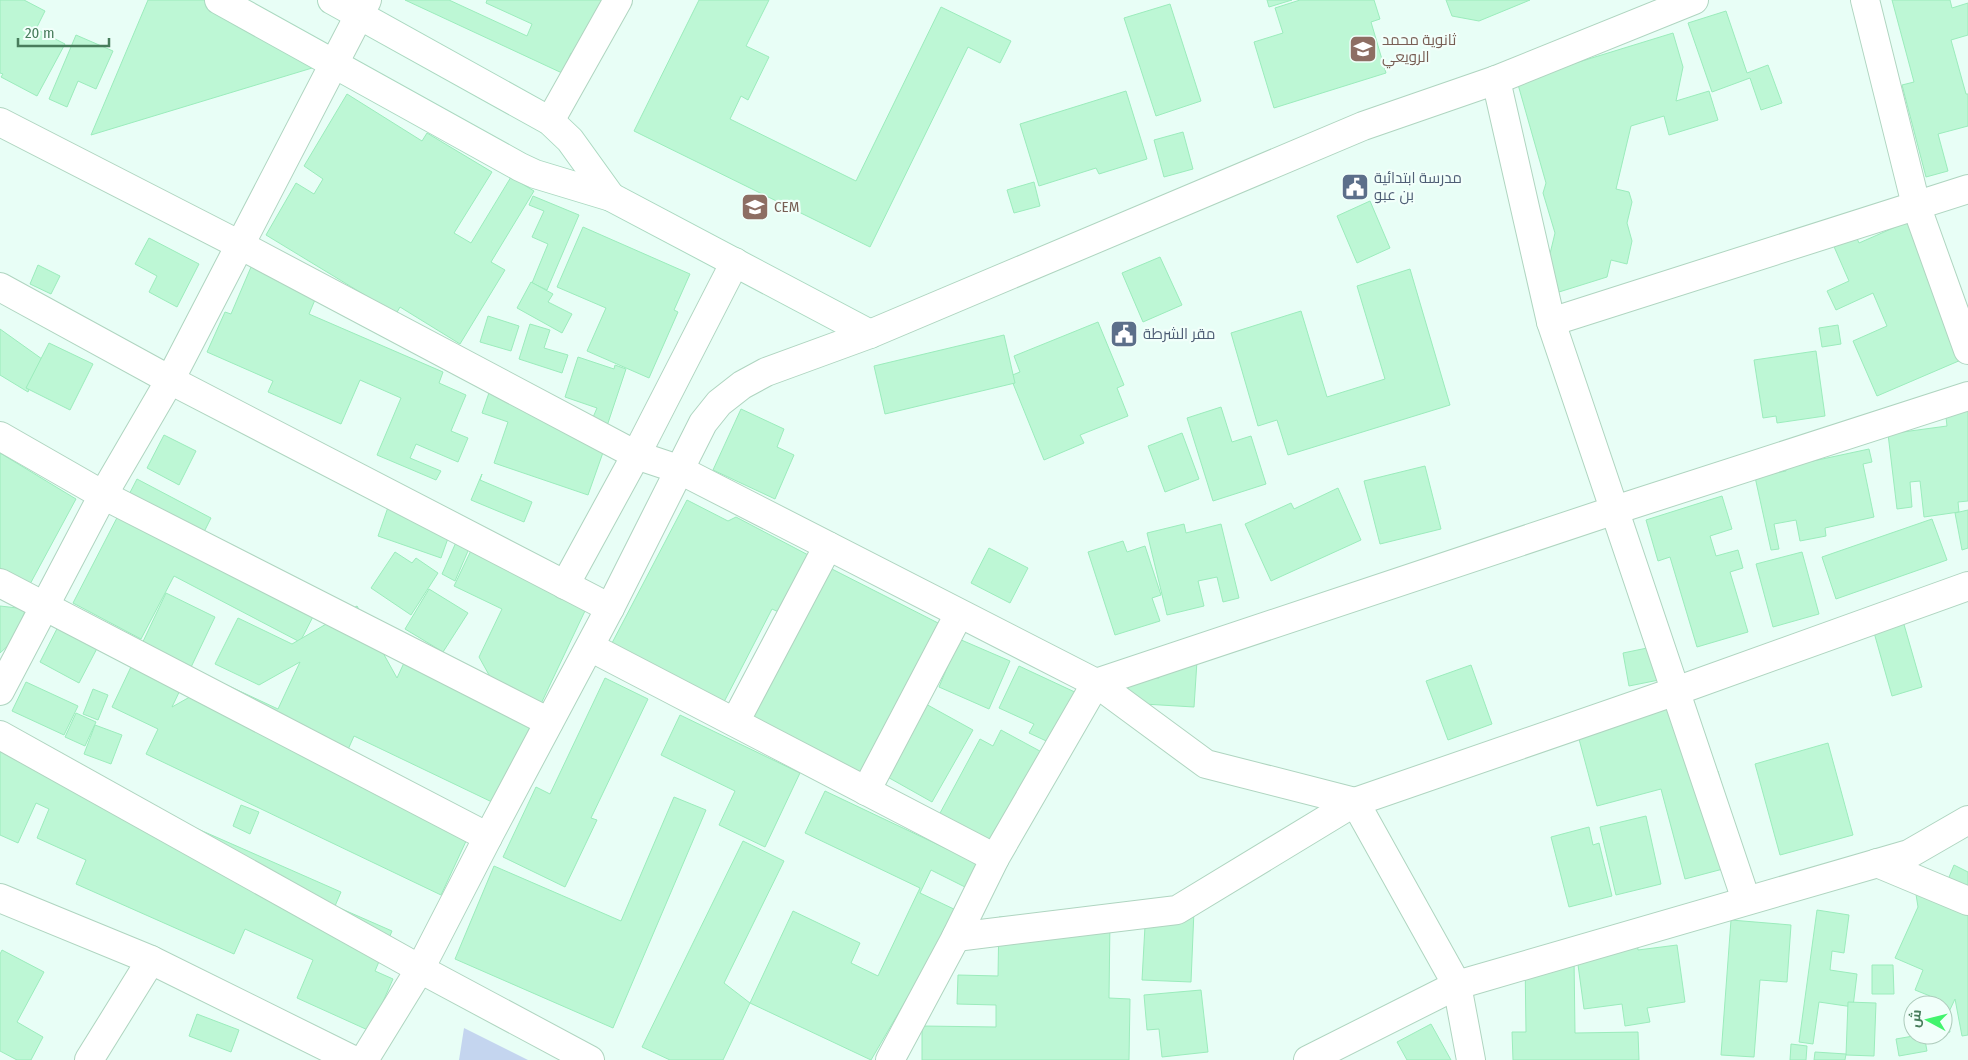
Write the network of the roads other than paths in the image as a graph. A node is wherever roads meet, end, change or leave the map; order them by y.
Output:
1 (219, 0) edge
2 (332, 0) edge
3 (618, 0) edge
4 (1694, 0) edge
5 (1864, 0) edge
6 (363, 7) edge
7 (334, 63) junction
8 (1496, 80) junction
9 (550, 121) junction
10 (0, 122) edge
11 (1968, 189) edge
12 (611, 197) junction
13 (1916, 206) junction
14 (240, 245) junction
15 (735, 262) junction
16 (0, 287) edge
17 (1551, 322) junction
18 (870, 334) junction
19 (1968, 350) edge
20 (170, 380) junction
21 (1968, 396) edge
22 (0, 436) edge
23 (636, 455) junction
24 (678, 469) junction
25 (103, 494) junction
26 (1615, 510) junction
27 (828, 546) junction
28 (0, 583) edge
29 (565, 585) junction
30 (1968, 586) edge
31 (45, 607) junction
32 (610, 608) junction
33 (960, 614) junction
34 (590, 647) junction
35 (1096, 683) junction
36 (0, 691) edge
37 (1676, 691) junction
38 (550, 722) junction
39 (734, 722) junction
40 (0, 735) edge
41 (866, 791) junction
42 (1355, 802) junction
43 (1968, 820) edge
44 (488, 837) junction
45 (995, 858) junction
46 (1877, 863) junction
47 (0, 898) edge
48 (1746, 900) junction
49 (1968, 901) edge
50 (956, 937) junction
51 (150, 960) junction
52 (420, 969) junction
53 (1456, 984) junction
54 (89, 1060) edge
55 (353, 1060) edge
56 (364, 1060) edge
57 (590, 1060) edge
58 (890, 1060) edge
59 (1308, 1060) edge
60 (1470, 1060) edge

1 - 7 street
2 - 6 street
3 - 9 street
4 - 8 street
5 - 13 street
6 - 7 street
6 - 9 street
7 - 12 street
7 - 14 street
8 - 17 street
8 - 18 street
9 - 12 street
10 - 14 street
11 - 13 street
12 - 15 street
13 - 17 street
13 - 19 street
14 - 20 street
14 - 23 street
15 - 18 street
15 - 23 street
16 - 20 street
17 - 26 street
18 - 24 street
20 - 25 street
20 - 29 street
21 - 26 street
22 - 25 street
23 - 24 street
23 - 29 street
24 - 27 street
24 - 32 street
25 - 31 street
25 - 38 street
26 - 35 street
26 - 37 street
27 - 33 street
27 - 39 street
28 - 31 street
29 - 32 street
30 - 37 street
31 - 36 street
31 - 44 street
32 - 34 street
33 - 35 street
33 - 41 street
34 - 38 street
34 - 39 street
35 - 42 street
35 - 45 street
37 - 42 street
37 - 48 street
38 - 44 street
39 - 41 street
40 - 52 street
41 - 45 street
42 - 50 street
42 - 53 street
43 - 46 street
44 - 52 street
45 - 50 street
46 - 48 street
46 - 49 street
47 - 51 street
48 - 53 street
50 - 58 street
51 - 54 street
51 - 55 street
52 - 56 street
52 - 57 street
53 - 59 street
53 - 60 street

